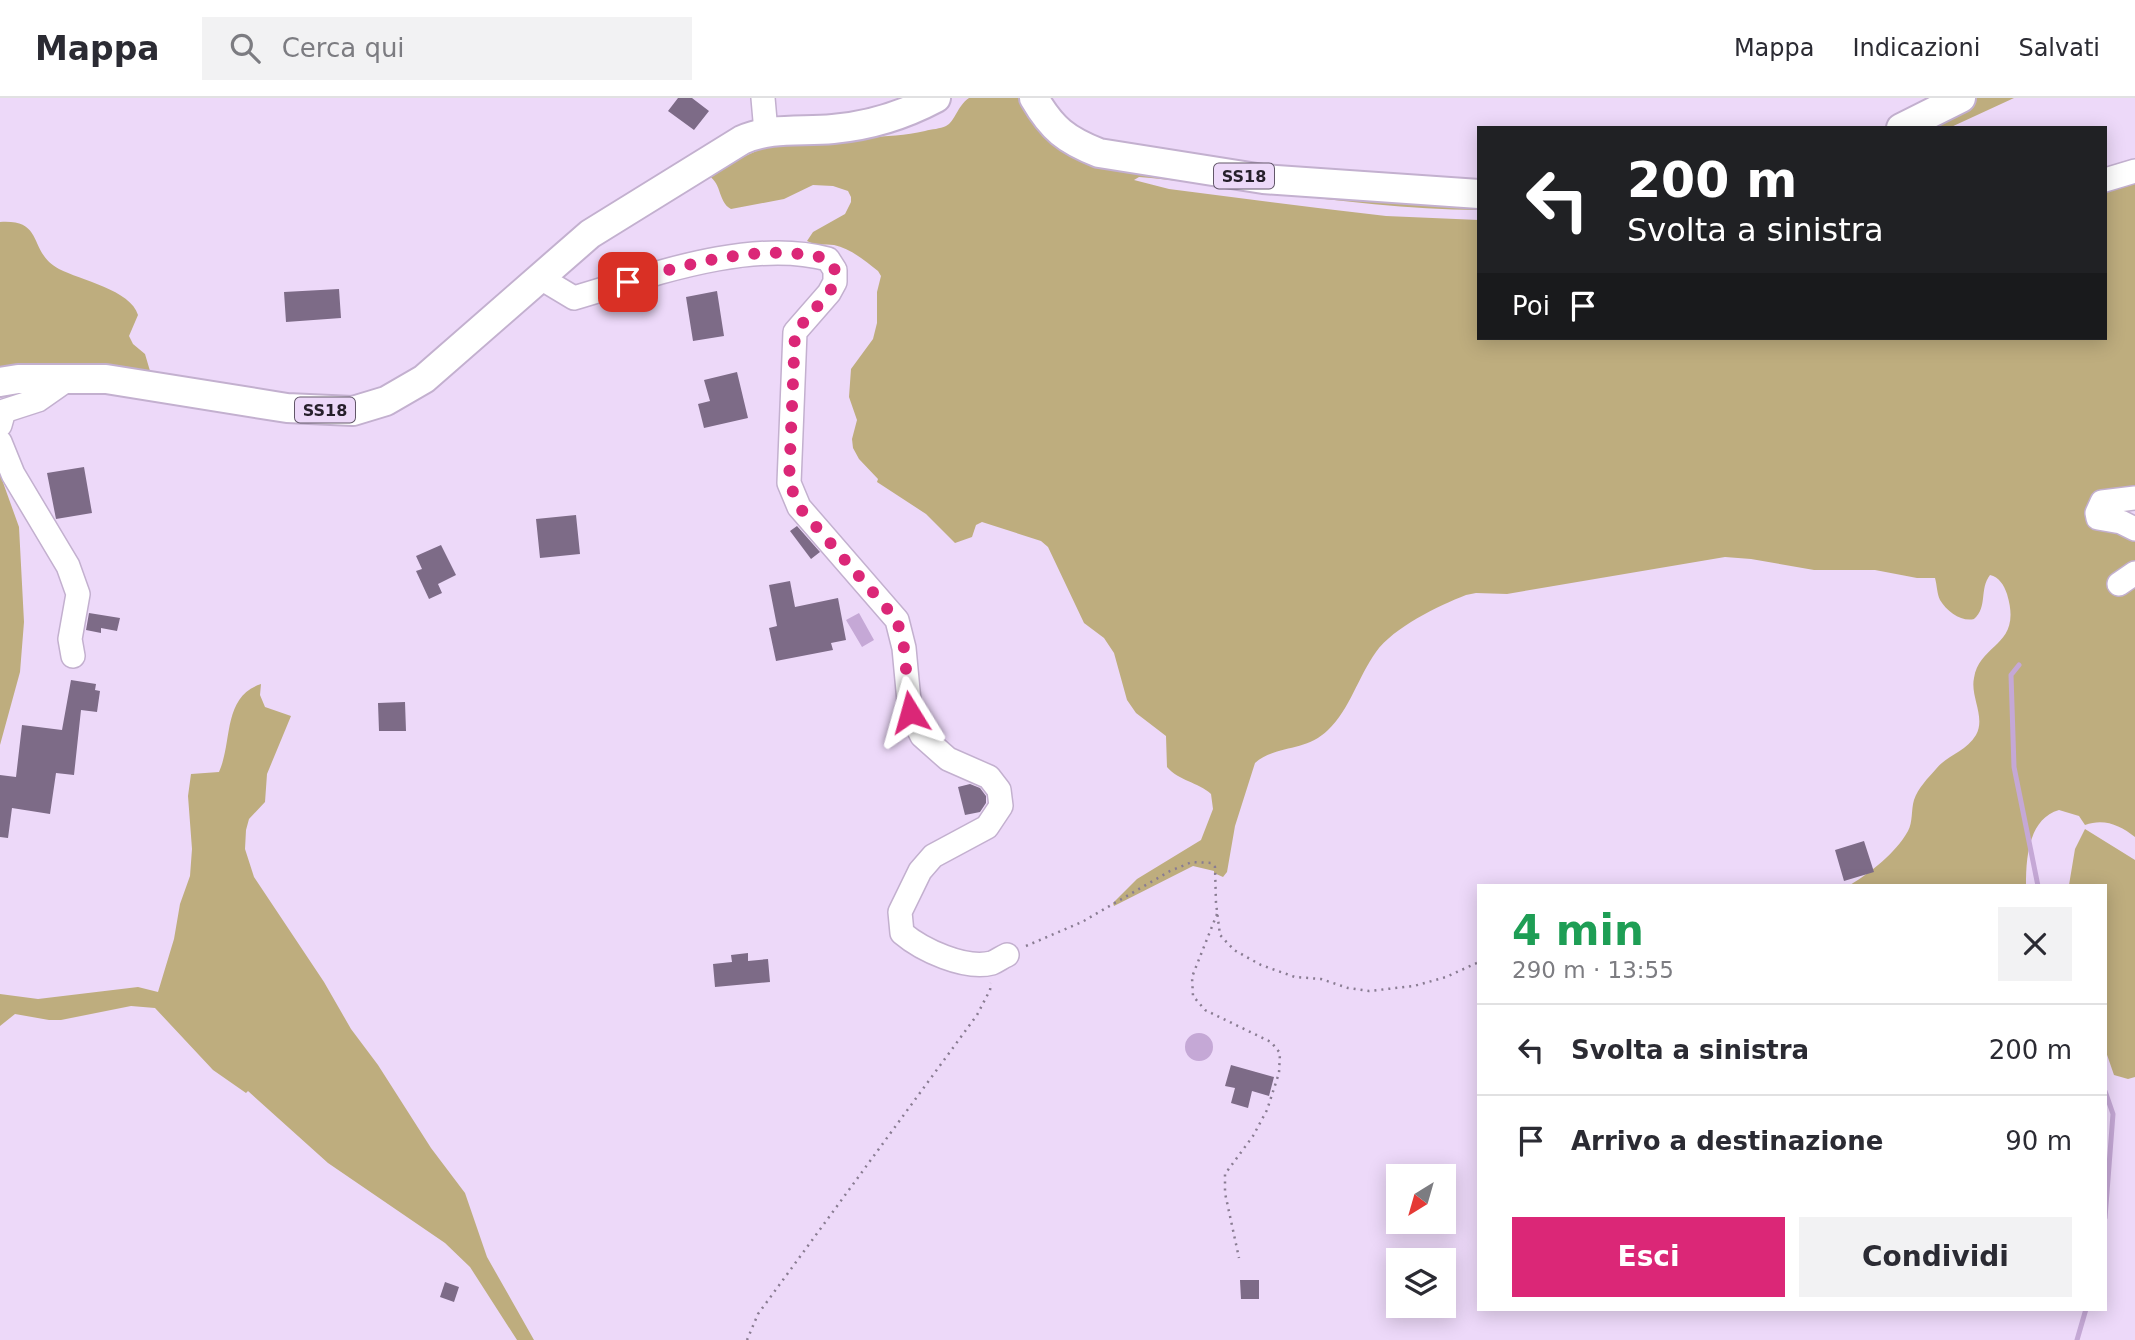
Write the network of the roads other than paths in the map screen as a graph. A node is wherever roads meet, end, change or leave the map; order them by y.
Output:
1 (763, 98) edge
2 (936, 98) edge
3 (1034, 98) edge
4 (1961, 98) edge
5 (1905, 126) edge
6 (766, 132) junction
7 (2135, 171) edge
8 (2107, 179) edge
9 (1477, 194) edge
10 (540, 277) junction
11 (68, 379) junction
12 (0, 382) edge
13 (0, 425) edge
14 (0, 442) edge
15 (2135, 498) edge
16 (2135, 529) edge
17 (73, 656) dead end
18 (999, 959) road end

1 - 6 street
2 - 6 main road, SS18
3 - 9 main road, SS18
4 - 5 main road
6 - 10 main road, SS18
7 - 8 street
10 - 11 main road, SS18
10 - 18 street
11 - 12 main road, SS18
11 - 13 street
14 - 17 street
15 - 16 street

